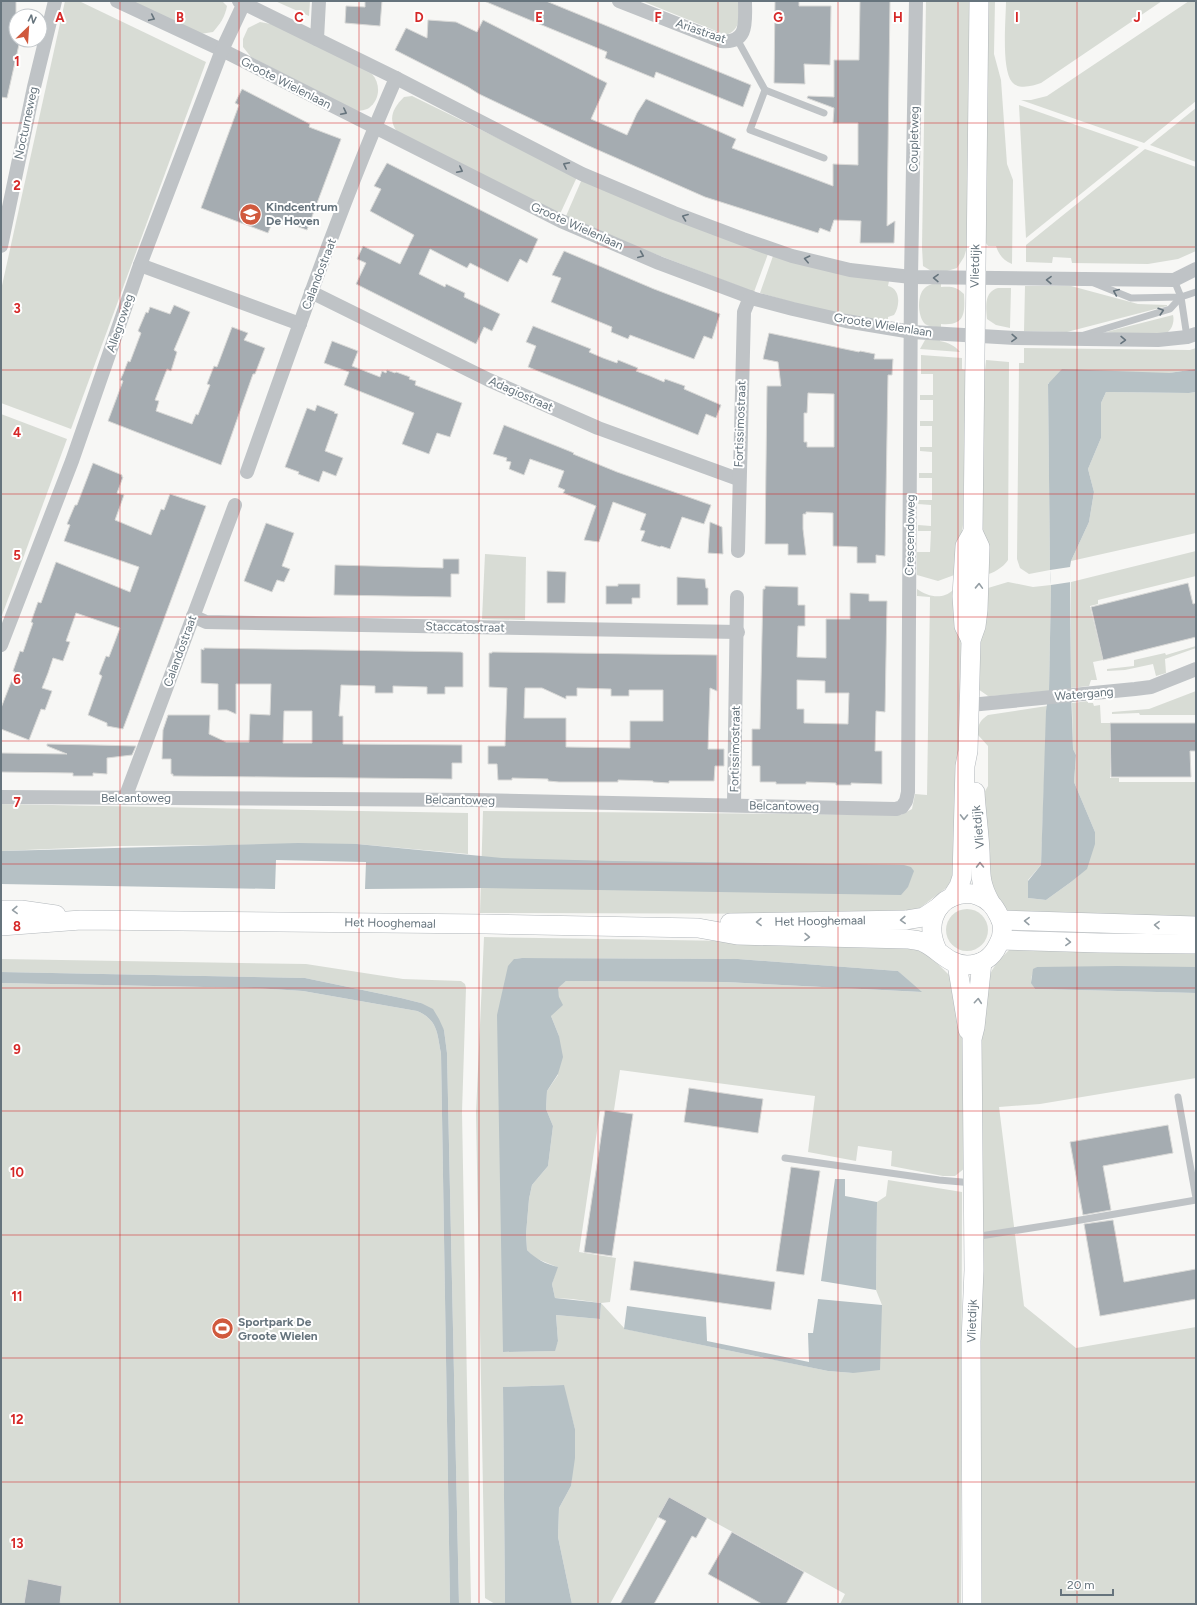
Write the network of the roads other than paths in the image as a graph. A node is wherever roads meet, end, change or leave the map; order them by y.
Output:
1 (56, 1) edge
2 (117, 1) edge
3 (319, 1) edge
4 (619, 1) edge
5 (745, 1) edge
6 (916, 1) edge
7 (979, 1) edge
8 (241, 2) edge
9 (316, 39) junction
10 (737, 39) junction
11 (222, 50) junction
12 (396, 78) junction
13 (765, 90) junction
14 (824, 113) dead end
15 (374, 127) junction
16 (824, 158) dead end
17 (1, 246) edge
18 (140, 265) junction
19 (1196, 269) edge
20 (912, 277) junction
21 (975, 279) junction
22 (1088, 280) junction
23 (1174, 280) junction
24 (311, 292) junction
25 (1196, 292) edge
26 (750, 297) junction
27 (1181, 297) junction
28 (300, 324) junction
29 (912, 332) junction
30 (975, 336) junction
31 (1191, 336) edge
32 (1070, 339) junction
33 (247, 472) dead end
34 (738, 479) junction
35 (235, 504) dead end
36 (738, 551) dead end
37 (737, 597) dead end
38 (193, 616) junction
39 (738, 632) junction
40 (1, 645) edge
41 (1196, 669) edge
42 (970, 705) junction
43 (968, 751) junction
44 (908, 792) joint
45 (1, 797) edge
46 (125, 798) junction
47 (734, 805) junction
48 (945, 902) junction
49 (990, 902) junction
50 (1, 910) edge
51 (81, 920) junction
52 (1001, 920) junction
53 (1, 926) edge
54 (1196, 926) edge
55 (698, 928) junction
56 (1001, 940) junction
57 (1196, 944) edge
58 (937, 950) junction
59 (982, 962) junction
60 (957, 964) junction
61 (972, 1039) junction
62 (1178, 1097) dead end
63 (785, 1158) dead end
64 (973, 1183) junction
65 (1196, 1199) edge
66 (974, 1237) junction
67 (972, 1604) edge

1 - 17 street, Nocturneweg
2 -> 11 street, Groote Wielenlaan
3 - 9 street
4 - 10 street, Ariastraat
5 - 10 street
6 - 20 street, Coupletweg
7 - 21 street, Vlietdijk
8 - 9 street, Groote Wielenlaan
8 - 11 street, Allegroweg
9 - 12 street, Groote Wielenlaan
10 - 13 lane
11 -> 15 street, Groote Wielenlaan
11 - 18 street, Allegroweg
12 - 15 street, Calandostraat
20 -> 12 street, Groote Wielenlaan
13 - 14 lane
13 - 16 lane
15 - 24 street, Calandostraat
15 -> 26 street, Groote Wielenlaan
18 - 28 street
18 - 40 street, Allegroweg
19 - 23 street, Groote Wielenlaan
21 -> 20 street, Groote Wielenlaan
20 - 29 street, Crescendoweg
22 -> 21 street, Groote Wielenlaan
21 - 30 street, Vlietdijk
22 - 23 street, Groote Wielenlaan
27 -> 22 lane, Groote Wielenlaan
23 - 27 lane
24 - 28 street, Calandostraat
24 - 34 street, Adagiostraat
25 - 27 lane, Groote Wielenlaan
26 - 29 street, Groote Wielenlaan
26 - 34 street, Fortissimostraat
27 - 31 lane
32 -> 27 lane, Groote Wielenlaan
28 - 33 street, Calandostraat
29 - 30 street, Groote Wielenlaan
29 - 44 street, Crescendoweg
30 -> 32 street, Groote Wielenlaan
30 - 42 street, Vlietdijk
32 -> 31 street, Groote Wielenlaan
34 - 36 street, Fortissimostraat
35 - 38 street, Calandostraat
37 - 39 street, Fortissimostraat
38 - 39 street, Staccatostraat
38 - 46 street, Calandostraat
39 - 47 street, Fortissimostraat
41 - 42 street, Watergang
42 - 43 street, Vlietdijk
43 -> 48 street, Vlietdijk
49 -> 43 street, Vlietdijk
44 - 47 street, Belcantoweg
45 - 46 street, Belcantoweg
46 - 47 street, Belcantoweg
48 - 49 street
48 -> 55 street, Het Hooghemaal
48 - 58 street
49 - 52 street
51 -> 50 street, Het Hooghemaal
51 - 53 street, Het Hooghemaal
51 - 55 street, Het Hooghemaal
54 -> 52 street
52 - 56 street
55 -> 58 street, Het Hooghemaal
56 -> 57 street
56 - 59 street
58 - 60 street
59 - 60 street
61 -> 59 street, Vlietdijk
60 - 61 street, Vlietdijk
61 - 64 street, Vlietdijk
62 - 65 lane
63 - 64 lane
64 - 66 street, Vlietdijk
65 - 66 lane
66 - 67 street, Vlietdijk

